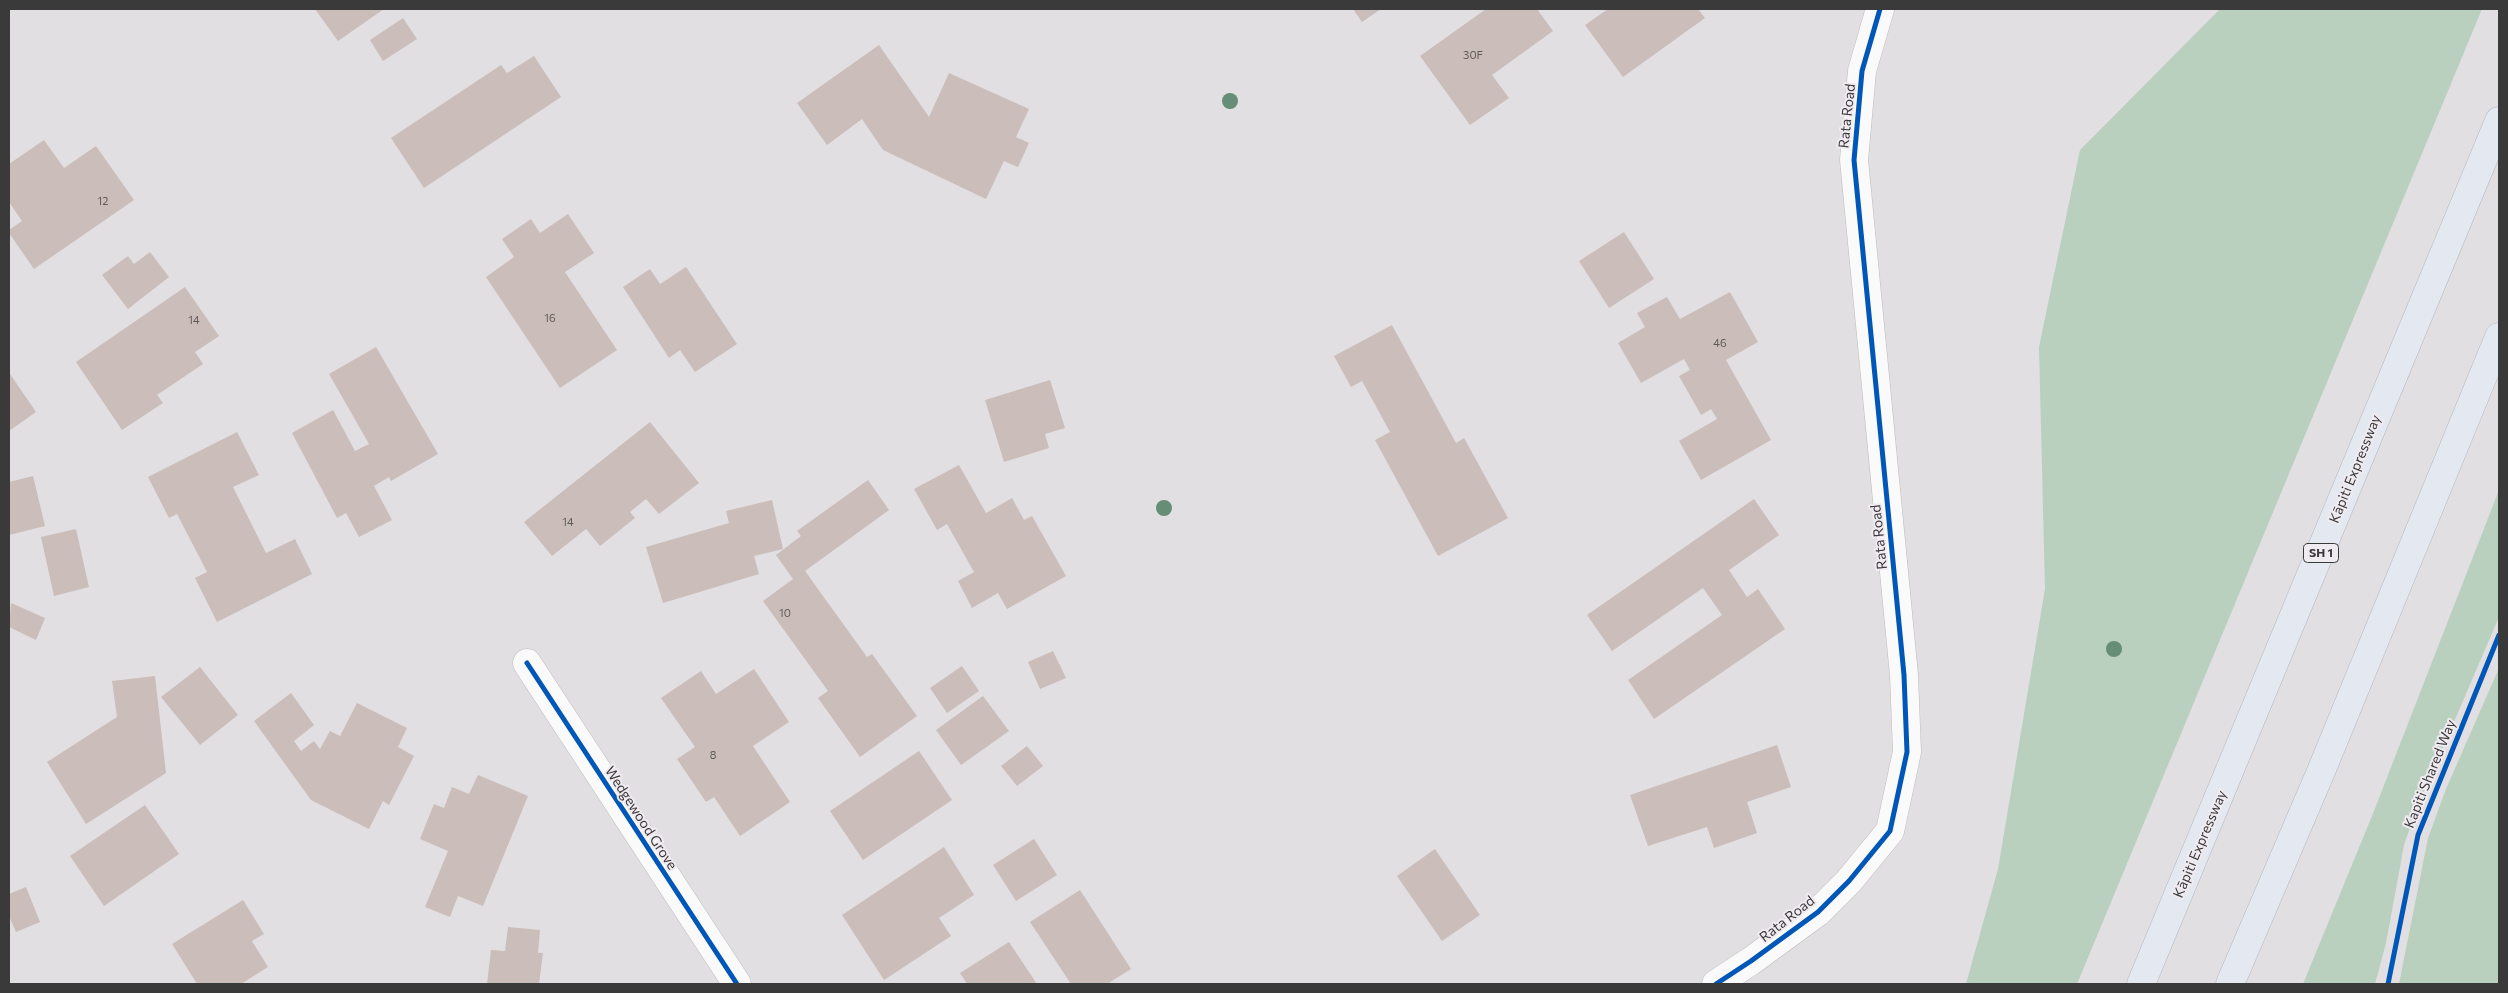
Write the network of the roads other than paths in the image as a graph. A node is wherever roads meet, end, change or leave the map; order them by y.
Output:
1 (1880, 9) edge
2 (2499, 121) edge
3 (2499, 337) edge
4 (527, 663) dead end
5 (736, 984) edge
6 (1716, 984) edge
7 (2141, 984) edge
8 (2230, 984) edge

1 - 6 street, Rata Road
2 - 7 highway, Kāpiti Expressway / SH 1
3 - 8 highway
4 - 5 street, Wedgewood Grove

